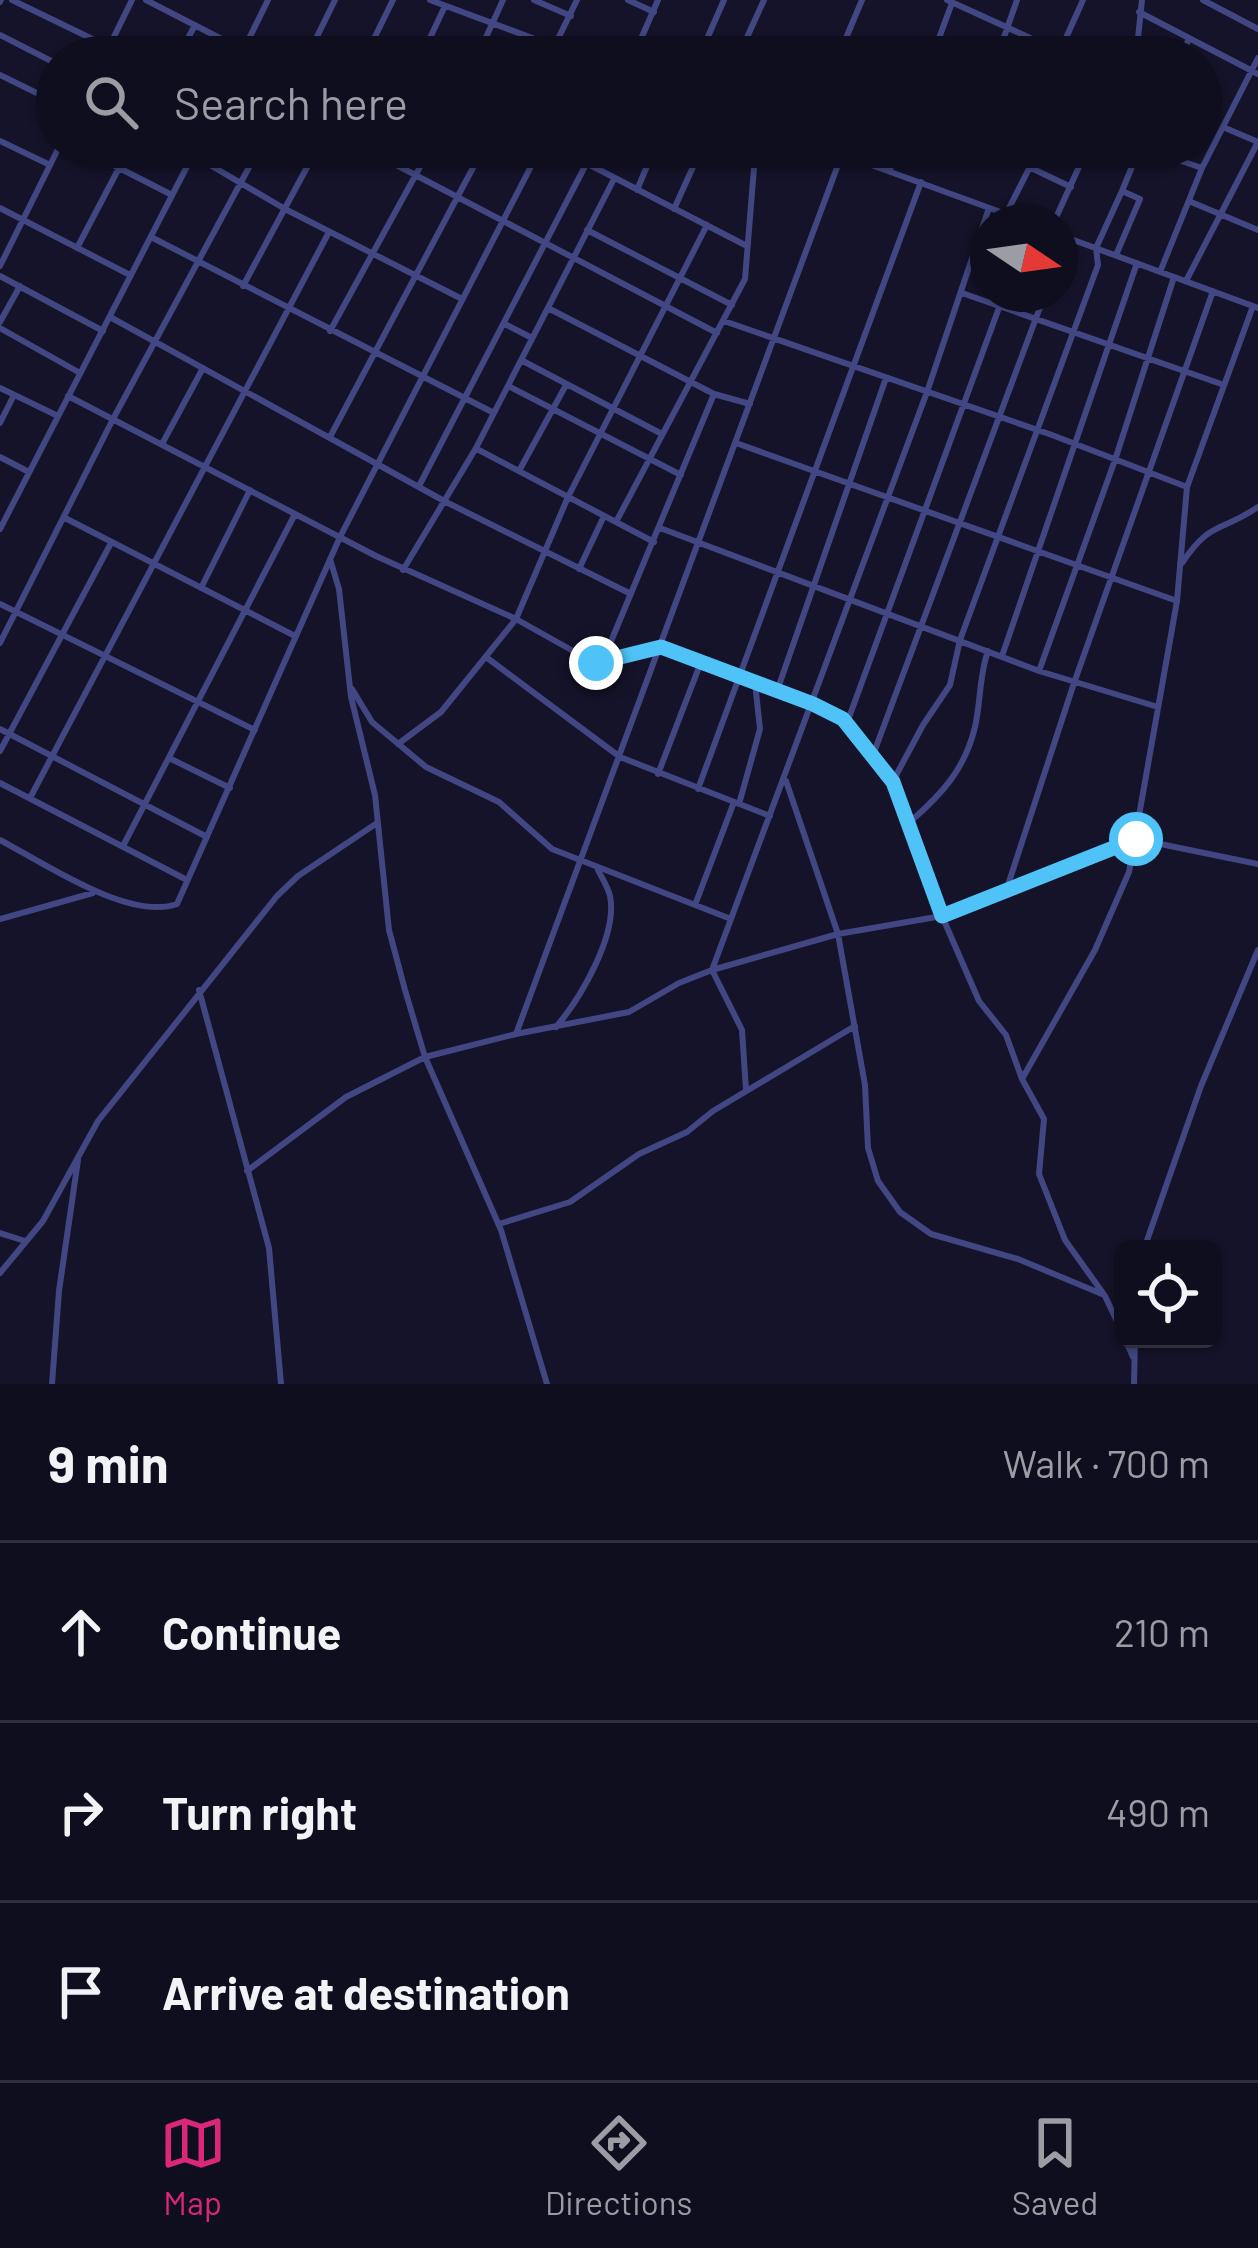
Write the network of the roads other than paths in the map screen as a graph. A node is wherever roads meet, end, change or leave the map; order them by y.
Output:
1 (12, 0) edge
2 (132, 0) edge
3 (146, 0) edge
4 (268, 0) edge
5 (334, 0) edge
6 (393, 0) edge
7 (430, 0) edge
8 (502, 0) edge
9 (533, 0) edge
10 (577, 0) edge
11 (628, 0) edge
12 (658, 0) edge
13 (724, 0) edge
14 (764, 0) edge
15 (862, 0) edge
16 (1017, 0) edge
17 (1083, 0) edge
18 (1203, 0) edge
19 (951, 1) edge
20 (1138, 4) edge
21 (445, 6) junction
22 (654, 12) junction
23 (571, 16) junction
24 (492, 22) junction
25 (195, 25) junction
26 (1009, 26) junction
27 (1258, 29) edge
28 (0, 35) edge
29 (86, 36) edge
30 (114, 36) edge
31 (189, 36) edge
32 (213, 36) edge
33 (251, 36) edge
34 (317, 36) edge
35 (376, 36) edge
36 (431, 36) edge
37 (486, 36) edge
38 (530, 36) edge
39 (560, 36) edge
40 (643, 36) edge
41 (708, 36) edge
42 (748, 36) edge
43 (847, 36) edge
44 (939, 36) edge
45 (1005, 36) edge
46 (1032, 36) edge
47 (1067, 36) edge
48 (1137, 36) edge
49 (1182, 36) edge
50 (36, 53) edge
51 (1222, 56) edge
52 (1258, 58) edge
53 (1254, 72) edge
54 (0, 75) edge
55 (36, 93) edge
56 (1223, 127) joint
57 (0, 141) edge
58 (1258, 142) edge
59 (36, 158) edge
60 (49, 168) edge
61 (119, 168) joint
62 (186, 168) edge
63 (218, 168) edge
64 (248, 168) edge
65 (306, 168) edge
66 (404, 168) edge
67 (420, 168) edge
68 (474, 168) edge
69 (531, 168) edge
70 (586, 168) edge
71 (593, 168) edge
72 (647, 168) edge
73 (692, 168) edge
74 (754, 168) edge
75 (837, 168) edge
76 (881, 168) edge
77 (890, 168) edge
78 (1030, 168) joint
79 (1079, 168) edge
80 (1132, 168) edge
81 (1202, 168) edge
82 (889, 171) junction
83 (416, 175) junction
84 (614, 179) junction
85 (921, 182) junction
86 (239, 184) junction
87 (1071, 187) junction
88 (638, 190) junction
89 (1123, 191) junction
90 (172, 195) junction
91 (460, 197) junction
92 (1191, 202) junction
93 (979, 204) edge
94 (1011, 204) edge
95 (1063, 204) edge
96 (0, 208) edge
97 (285, 208) junction
98 (673, 210) junction
99 (1222, 212) junction
100 (23, 220) junction
101 (505, 220) junction
102 (707, 225) junction
103 (587, 230) junction
104 (1258, 230) edge
105 (329, 232) junction
106 (151, 237) junction
107 (1078, 242) edge
108 (548, 244) junction
109 (745, 245) junction
110 (77, 248) junction
111 (1096, 248) junction
112 (373, 254) junction
113 (1116, 256) junction
114 (573, 258) junction
115 (197, 263) junction
116 (1137, 263) junction
117 (0, 266) edge
118 (970, 267) edge
119 (1160, 272) junction
120 (131, 275) junction
121 (0, 276) edge
122 (418, 277) junction
123 (1174, 277) junction
124 (681, 278) junction
125 (1186, 280) junction
126 (20, 286) junction
127 (243, 286) junction
128 (1214, 291) junction
129 (962, 292) junction
130 (970, 295) edge
131 (462, 299) junction
132 (732, 305) junction
133 (667, 307) junction
134 (1255, 307) edge
135 (548, 308) junction
136 (290, 310) junction
137 (998, 312) edge
138 (1017, 312) edge
139 (1039, 312) edge
140 (110, 317) junction
141 (1036, 319) junction
142 (724, 321) junction
143 (505, 324) junction
144 (0, 326) edge
145 (103, 331) junction
146 (330, 331) junction
147 (1075, 332) junction
148 (717, 334) junction
149 (775, 337) junction
150 (532, 338) junction
151 (155, 344) junction
152 (1112, 344) junction
153 (373, 352) junction
154 (642, 357) junction
155 (1150, 357) junction
156 (521, 360) junction
157 (853, 366) junction
158 (203, 368) junction
159 (1187, 371) junction
160 (80, 373) junction
161 (422, 377) junction
162 (886, 377) junction
163 (689, 380) junction
164 (566, 384) junction
165 (508, 386) junction
166 (1226, 386) junction
167 (0, 388) edge
168 (248, 391) junction
169 (927, 392) junction
170 (714, 394) junction
171 (14, 395) junction
172 (68, 396) junction
173 (466, 399) junction
174 (751, 404) junction
175 (964, 406) junction
176 (614, 409) junction
177 (553, 410) junction
178 (494, 413) junction
179 (58, 416) junction
180 (999, 418) junction
181 (113, 419) junction
182 (0, 423) edge
183 (1037, 431) junction
184 (660, 433) junction
185 (601, 435) junction
186 (330, 436) junction
187 (736, 443) junction
188 (162, 444) junction
189 (1075, 445) junction
190 (476, 448) junction
191 (0, 457) edge
192 (647, 459) junction
193 (1114, 460) junction
194 (377, 462) junction
195 (205, 466) junction
196 (813, 470) junction
197 (519, 471) junction
198 (29, 472) junction
199 (1151, 474) junction
200 (682, 476) junction
201 (847, 482) junction
202 (419, 486) junction
203 (1187, 487) junction
204 (250, 490) junction
205 (888, 496) junction
206 (568, 497) junction
207 (446, 502) junction
208 (1258, 507) edge
209 (924, 511) junction
210 (296, 514) junction
211 (604, 516) junction
212 (65, 518) junction
213 (616, 522) junction
214 (962, 524) junction
215 (660, 528) junction
216 (0, 529) edge
217 (340, 537) junction
218 (999, 538) junction
219 (654, 542) junction
220 (699, 542) junction
221 (111, 543) junction
222 (545, 552) junction
223 (1038, 552) junction
224 (330, 559) junction
225 (156, 565) junction
226 (1075, 565) junction
227 (1179, 567) junction
228 (579, 569) junction
229 (403, 570) junction
230 (778, 572) junction
231 (1113, 578) junction
232 (814, 585) junction
233 (201, 587) junction
234 (631, 594) junction
235 (851, 598) junction
236 (1177, 601) junction
237 (0, 604) edge
238 (245, 610) junction
239 (16, 612) junction
240 (890, 612) junction
241 (516, 619) junction
242 (924, 626) junction
243 (59, 634) junction
244 (295, 636) junction
245 (960, 640) junction
246 (0, 643) edge
247 (661, 647) junction
248 (988, 651) junction
249 (1002, 656) junction
250 (104, 657) junction
251 (487, 657) junction
252 (701, 662) junction
253 (602, 663) junction
254 (1039, 671) junction
255 (739, 677) junction
256 (755, 683) junction
257 (1074, 683) junction
258 (350, 686) junction
259 (777, 691) junction
260 (196, 703) junction
261 (813, 704) junction
262 (1158, 707) junction
263 (847, 723) junction
264 (255, 730) junction
265 (4, 732) edge
266 (398, 743) junction
267 (0, 751) edge
268 (873, 754) junction
269 (52, 756) junction
270 (168, 758) junction
271 (620, 758) junction
272 (658, 774) junction
273 (785, 778) junction
274 (893, 782) junction
275 (0, 783) edge
276 (230, 788) junction
277 (698, 789) junction
278 (30, 798) junction
279 (737, 803) junction
280 (143, 805) junction
281 (770, 815) junction
282 (910, 821) junction
283 (377, 823) junction
284 (207, 837) junction
285 (1136, 839) junction
286 (0, 840) edge
287 (123, 847) junction
288 (581, 861) junction
289 (1258, 864) edge
290 (596, 867) junction
291 (188, 880) junction
292 (1006, 890) junction
293 (96, 892) junction
294 (694, 905) junction
295 (942, 916) junction
296 (731, 919) junction
297 (0, 920) edge
298 (838, 934) junction
299 (1258, 950) edge
300 (712, 970) junction
301 (199, 990) junction
302 (855, 1026) junction
303 (556, 1027) junction
304 (516, 1034) junction
305 (425, 1058) junction
306 (1022, 1079) junction
307 (746, 1090) junction
308 (80, 1150) junction
309 (247, 1171) junction
310 (499, 1224) junction
311 (0, 1233) edge
312 (1147, 1240) edge
313 (25, 1241) junction
314 (0, 1273) edge
315 (1105, 1296) junction
316 (1114, 1315) edge
317 (1129, 1348) edge
318 (1135, 1348) edge
319 (1134, 1360) junction
320 (52, 1384) edge
321 (281, 1384) edge
322 (547, 1384) edge
323 (1134, 1384) edge

1 - 29 street
2 - 30 street
3 - 25 street
4 - 33 street
5 - 34 street
6 - 35 street
7 - 21 street
8 - 24 street
9 - 23 street
10 - 23 street
11 - 22 street
12 - 22 street
13 - 41 street
14 - 42 street
15 - 43 street
16 - 26 street
17 - 47 street
18 - 27 street
19 - 26 street
19 - 44 street
20 - 48 street
20 - 49 street
21 - 24 street
21 - 36 street
22 - 40 street
23 - 39 street
24 - 37 street
24 - 38 street
25 - 31 street
25 - 32 street
26 - 45 street
26 - 46 street
28 - 50 street
51 - 53 street
52 - 53 street
53 - 56 street
54 - 55 street
56 - 58 street
57 - 59 street
58 - 99 street
60 - 100 street
61 - 90 street
61 - 110 street
62 - 90 street
63 - 86 street
64 - 86 street
65 - 97 street
66 - 83 street
67 - 83 street
68 - 91 street
69 - 101 street
70 - 108 street
71 - 84 street
72 - 88 street
73 - 98 street
74 - 109 street
75 - 149 street
76 - 82 street
77 - 82 street
78 - 87 street
78 - 94 street
79 - 87 street
80 - 89 street
81 - 92 street
82 - 85 street
83 - 91 street
83 - 112 street
84 - 88 street
84 - 103 street
85 - 93 street
85 - 157 street
86 - 97 street
86 - 115 street
87 - 95 street
88 - 98 street
89 - 111 street
89 - 113 street
90 - 106 street
91 - 101 street
91 - 122 street
92 - 99 street
92 - 119 street
96 - 100 street
97 - 105 street
97 - 127 street
98 - 102 street
99 - 104 street
99 - 125 street
100 - 110 street
100 - 117 street
101 - 108 street
101 - 131 street
102 - 109 street
102 - 124 street
103 - 114 street
103 - 124 street
105 - 112 street
105 - 136 street
106 - 115 street
106 - 120 street
107 - 111 street
108 - 114 street
108 - 143 street
109 - 132 street
110 - 120 street
111 - 113 street
111 - 147 street
112 - 122 street
112 - 146 street
113 - 116 street
114 - 133 street
114 - 135 street
115 - 127 street
115 - 151 street
116 - 119 street
116 - 152 street
118 - 129 street
119 - 123 street
120 - 140 street
121 - 126 street
122 - 131 street
122 - 153 street
123 - 125 street
123 - 155 street
124 - 132 street
124 - 133 street
125 - 128 street
126 - 144 street
126 - 145 street
127 - 136 street
128 - 134 street
128 - 159 street
129 - 130 street
129 - 169 street
131 - 161 street
132 - 142 street
133 - 148 street
133 - 154 street
134 - 166 street
135 - 150 street
135 - 154 street
136 - 146 street
136 - 168 street
137 - 175 street
138 - 141 street
139 - 141 street
140 - 145 street
140 - 151 street
141 - 147 street
141 - 180 street
142 - 148 street
142 - 149 street
143 - 150 street
143 - 173 street
144 - 160 street
145 - 160 street
146 - 153 street
147 - 152 street
147 - 183 street
148 - 163 street
149 - 157 street
149 - 174 street
150 - 156 street
151 - 158 street
151 - 181 street
152 - 155 street
152 - 189 street
153 - 161 street
153 - 186 street
154 - 163 street
154 - 176 street
155 - 159 street
155 - 193 street
156 - 164 street
156 - 165 street
157 - 162 street
157 - 196 street
158 - 168 street
158 - 188 street
159 - 166 street
159 - 199 street
160 - 172 street
161 - 173 street
161 - 194 street
162 - 169 street
162 - 201 street
163 - 170 street
163 - 184 street
164 - 176 street
164 - 177 street
165 - 177 street
165 - 178 street
166 - 203 street
167 - 171 street
168 - 186 street
168 - 195 street
169 - 175 street
169 - 205 street
170 - 174 street
170 - 200 street
171 - 179 street
171 - 182 street
172 - 179 street
172 - 181 street
173 - 178 street
173 - 202 street
174 - 187 street
175 - 180 street
175 - 209 street
176 - 184 street
176 - 185 street
177 - 185 street
177 - 197 street
178 - 190 street
179 - 198 street
180 - 183 street
180 - 214 street
181 - 188 street
181 - 212 street
183 - 189 street
183 - 218 street
184 - 192 street
185 - 192 street
185 - 206 street
186 - 194 street
187 - 196 street
187 - 220 street
188 - 195 street
189 - 193 street
189 - 223 street
190 - 197 street
190 - 207 street
191 - 198 street
192 - 200 street
192 - 213 street
193 - 199 street
193 - 226 street
194 - 202 street
194 - 217 street
195 - 204 street
195 - 225 street
196 - 201 street
196 - 230 street
197 - 206 street
198 - 216 street
199 - 203 street
199 - 231 street
200 - 215 street
201 - 205 street
201 - 232 street
202 - 207 street
203 - 227 street
204 - 210 street
204 - 233 street
205 - 209 street
205 - 235 street
206 - 211 street
206 - 222 street
207 - 222 street
207 - 229 street
208 - 227 street
209 - 214 street
209 - 240 street
210 - 217 street
210 - 238 street
211 - 213 street
211 - 228 street
212 - 221 street
212 - 239 street
213 - 219 street
214 - 218 street
214 - 242 street
215 - 219 street
215 - 220 street
217 - 224 street
217 - 229 street
218 - 223 street
218 - 245 street
219 - 234 street
220 - 230 street
220 - 247 street
221 - 225 street
221 - 243 street
222 - 228 street
222 - 241 street
223 - 226 street
223 - 249 street
224 - 244 street
224 - 258 street
225 - 233 street
225 - 250 street
226 - 231 street
226 - 254 street
227 - 236 street
228 - 234 street
229 - 241 street
230 - 232 street
230 - 255 street
231 - 236 street
231 - 257 street
232 - 235 street
232 - 259 street
233 - 238 street
234 - 253 street
235 - 240 street
235 - 261 street
236 - 262 street
237 - 239 street
238 - 244 street
238 - 260 street
239 - 243 street
239 - 246 street
240 - 242 street
240 - 263 street
241 - 251 street
241 - 253 street
242 - 245 street
242 - 268 street
243 - 250 street
243 - 265 street
244 - 264 street
245 - 248 street
245 - 274 street
247 - 252 street
247 - 253 street
247 - 271 street
248 - 249 street
248 - 282 street
249 - 254 street
250 - 260 street
250 - 269 street
251 - 266 street
251 - 271 street
252 - 255 street
252 - 272 street
254 - 257 street
255 - 256 street
255 - 277 street
256 - 259 street
256 - 279 street
257 - 262 street
257 - 292 street
258 - 266 street
258 - 283 street
259 - 261 street
260 - 264 street
260 - 270 street
261 - 263 street
261 - 273 street
262 - 285 street
263 - 268 street
264 - 276 street
265 - 267 street
265 - 269 street
266 - 288 street
268 - 274 street
269 - 278 street
269 - 280 street
270 - 276 street
270 - 280 street
271 - 272 street
271 - 288 street
272 - 277 street
273 - 281 street
273 - 298 street
274 - 282 street
275 - 278 street
276 - 284 street
277 - 279 street
278 - 287 street
279 - 281 street
279 - 294 street
280 - 284 street
280 - 287 street
281 - 296 street
282 - 295 street
283 - 301 street
283 - 305 street
284 - 291 street
285 - 289 street
285 - 292 street
285 - 306 street
286 - 293 street
287 - 291 street
288 - 290 street
288 - 304 street
290 - 294 street
290 - 303 street
291 - 293 street
292 - 295 street
293 - 297 street
294 - 296 street
295 - 298 street
295 - 306 street
296 - 300 street
298 - 300 street
298 - 302 street
299 - 312 street
300 - 303 street
300 - 307 street
301 - 308 street
301 - 309 street
302 - 307 street
302 - 315 street
303 - 304 street
304 - 305 street
305 - 309 street
305 - 310 street
306 - 315 street
307 - 310 street
308 - 313 street
308 - 320 street
309 - 321 street
310 - 322 street
311 - 313 street
313 - 314 street
315 - 316 street
317 - 319 street
318 - 319 street
319 - 323 street

